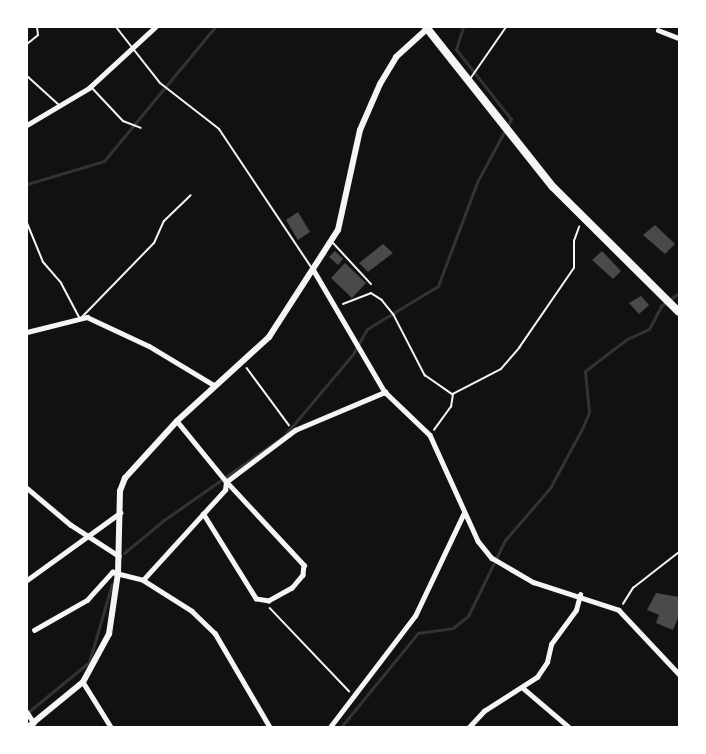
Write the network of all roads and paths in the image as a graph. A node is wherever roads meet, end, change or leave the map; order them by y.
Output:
1 (38, 27) edge
2 (116, 27) edge
3 (155, 27) edge
4 (506, 27) edge
5 (427, 28) edge
6 (658, 30) dead end
7 (679, 38) edge
8 (27, 44) edge
9 (133, 47) junction
10 (27, 76) edge
11 (468, 81) junction
12 (91, 87) junction
13 (60, 106) junction
14 (27, 125) edge
15 (140, 128) dead end
16 (192, 195) dead end
17 (584, 220) junction
18 (27, 223) edge
19 (331, 241) junction
20 (313, 270) junction
21 (371, 284) dead end
22 (673, 304) edge
23 (338, 307) junction
24 (80, 319) junction
25 (27, 332) edge
26 (243, 362) junction
27 (214, 385) junction
28 (385, 392) junction
29 (453, 394) junction
30 (177, 421) junction
31 (288, 424) dead end
32 (430, 435) junction
33 (226, 481) junction
34 (27, 488) edge
35 (120, 513) junction
36 (464, 513) junction
37 (203, 514) junction
38 (89, 536) junction
39 (679, 552) edge
40 (119, 556) junction
41 (118, 573) junction
42 (27, 580) edge
43 (143, 580) junction
44 (580, 595) junction
45 (269, 601) junction
46 (619, 610) junction
47 (34, 630) dead end
48 (679, 674) edge
49 (83, 682) junction
50 (523, 687) junction
51 (356, 698) junction
52 (28, 714) edge
53 (31, 725) edge
54 (111, 727) edge
55 (270, 727) edge
56 (330, 727) edge
57 (469, 727) edge
58 (568, 727) edge

1 - 8 lane
2 - 9 lane
3 - 9 street
4 - 11 lane
5 - 11 highway
5 - 19 street
6 - 7 street
9 - 12 street
9 - 20 lane
10 - 13 lane
11 - 17 highway
12 - 13 street
12 - 15 lane
13 - 14 street
16 - 24 lane
17 - 22 highway
17 - 29 path
18 - 24 lane
19 - 20 street
19 - 21 lane
20 - 23 street
20 - 26 street
23 - 28 street
23 - 29 path
24 - 25 street
24 - 27 street
26 - 27 street
26 - 31 path
27 - 30 street
28 - 32 street
28 - 33 street
29 - 32 path
30 - 33 street
30 - 35 street
32 - 36 street
33 - 37 street
33 - 45 street
34 - 38 street
35 - 38 street
35 - 40 street
36 - 44 street
36 - 51 street
37 - 43 street
37 - 45 street
38 - 40 street
38 - 42 street
39 - 46 path
40 - 41 street
41 - 43 street
41 - 47 street
41 - 49 street
43 - 55 street
44 - 46 street
44 - 50 street
45 - 51 path
46 - 48 street
49 - 53 street
49 - 54 street
50 - 57 street
50 - 58 street
51 - 56 street
52 - 53 street

